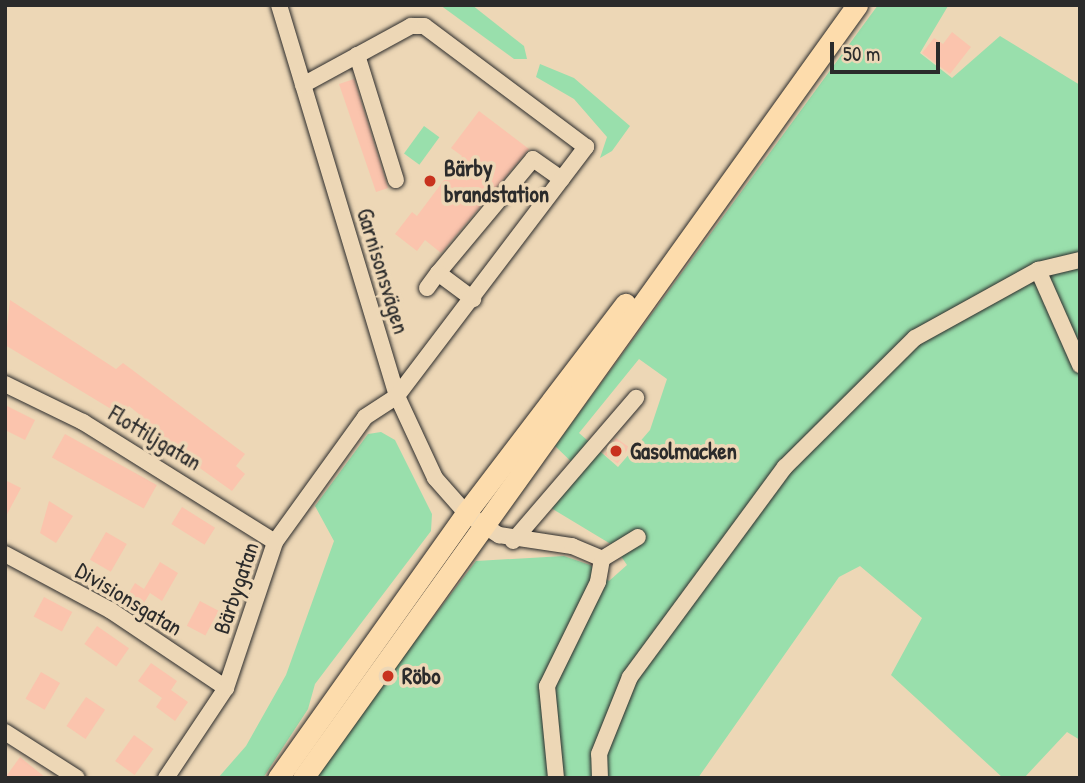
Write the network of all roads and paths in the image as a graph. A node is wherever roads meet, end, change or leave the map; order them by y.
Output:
1 (279, 5) edge
2 (857, 5) edge
3 (357, 55) junction
4 (303, 85) junction
5 (762, 133) junction
6 (562, 179) junction
7 (396, 180) dead end
8 (1080, 260) edge
9 (1038, 270) junction
10 (438, 273) junction
11 (427, 288) dead end
12 (473, 299) junction
13 (1080, 365) edge
14 (5, 384) edge
15 (397, 396) junction
16 (636, 398) dead end
17 (466, 513) junction
18 (486, 527) junction
19 (638, 537) dead end
20 (513, 541) junction
21 (275, 542) junction
22 (5, 554) edge
23 (601, 559) junction
24 (226, 688) junction
25 (5, 732) edge
26 (77, 778) edge
27 (166, 778) edge
28 (278, 778) edge
29 (303, 778) edge
30 (556, 778) edge
31 (600, 778) edge

1 - 4 street, Garnisonsvägen
2 - 5 main road
3 - 4 street
3 - 6 street, Bärbygatan
3 - 7 street
4 - 15 street, Garnisonsvägen
5 - 17 main road
5 - 18 main road
6 - 10 street
6 - 12 street, Bärbygatan
8 - 9 street
9 - 13 street
9 - 31 street
10 - 11 street
10 - 12 street
12 - 15 street, Bärbygatan
14 - 21 street, Flottiljgatan
15 - 17 street, Garnisonsvägen
15 - 21 street, Bärbygatan
16 - 20 street
17 - 18 street, Garnisonsvägen
17 - 28 main road
18 - 20 street, Garnisonsvägen
18 - 29 main road
19 - 23 street
20 - 23 street
21 - 24 street, Bärbygatan
22 - 24 street, Divisionsgatan
23 - 30 street
24 - 27 street, Bärbygatan
25 - 26 street

